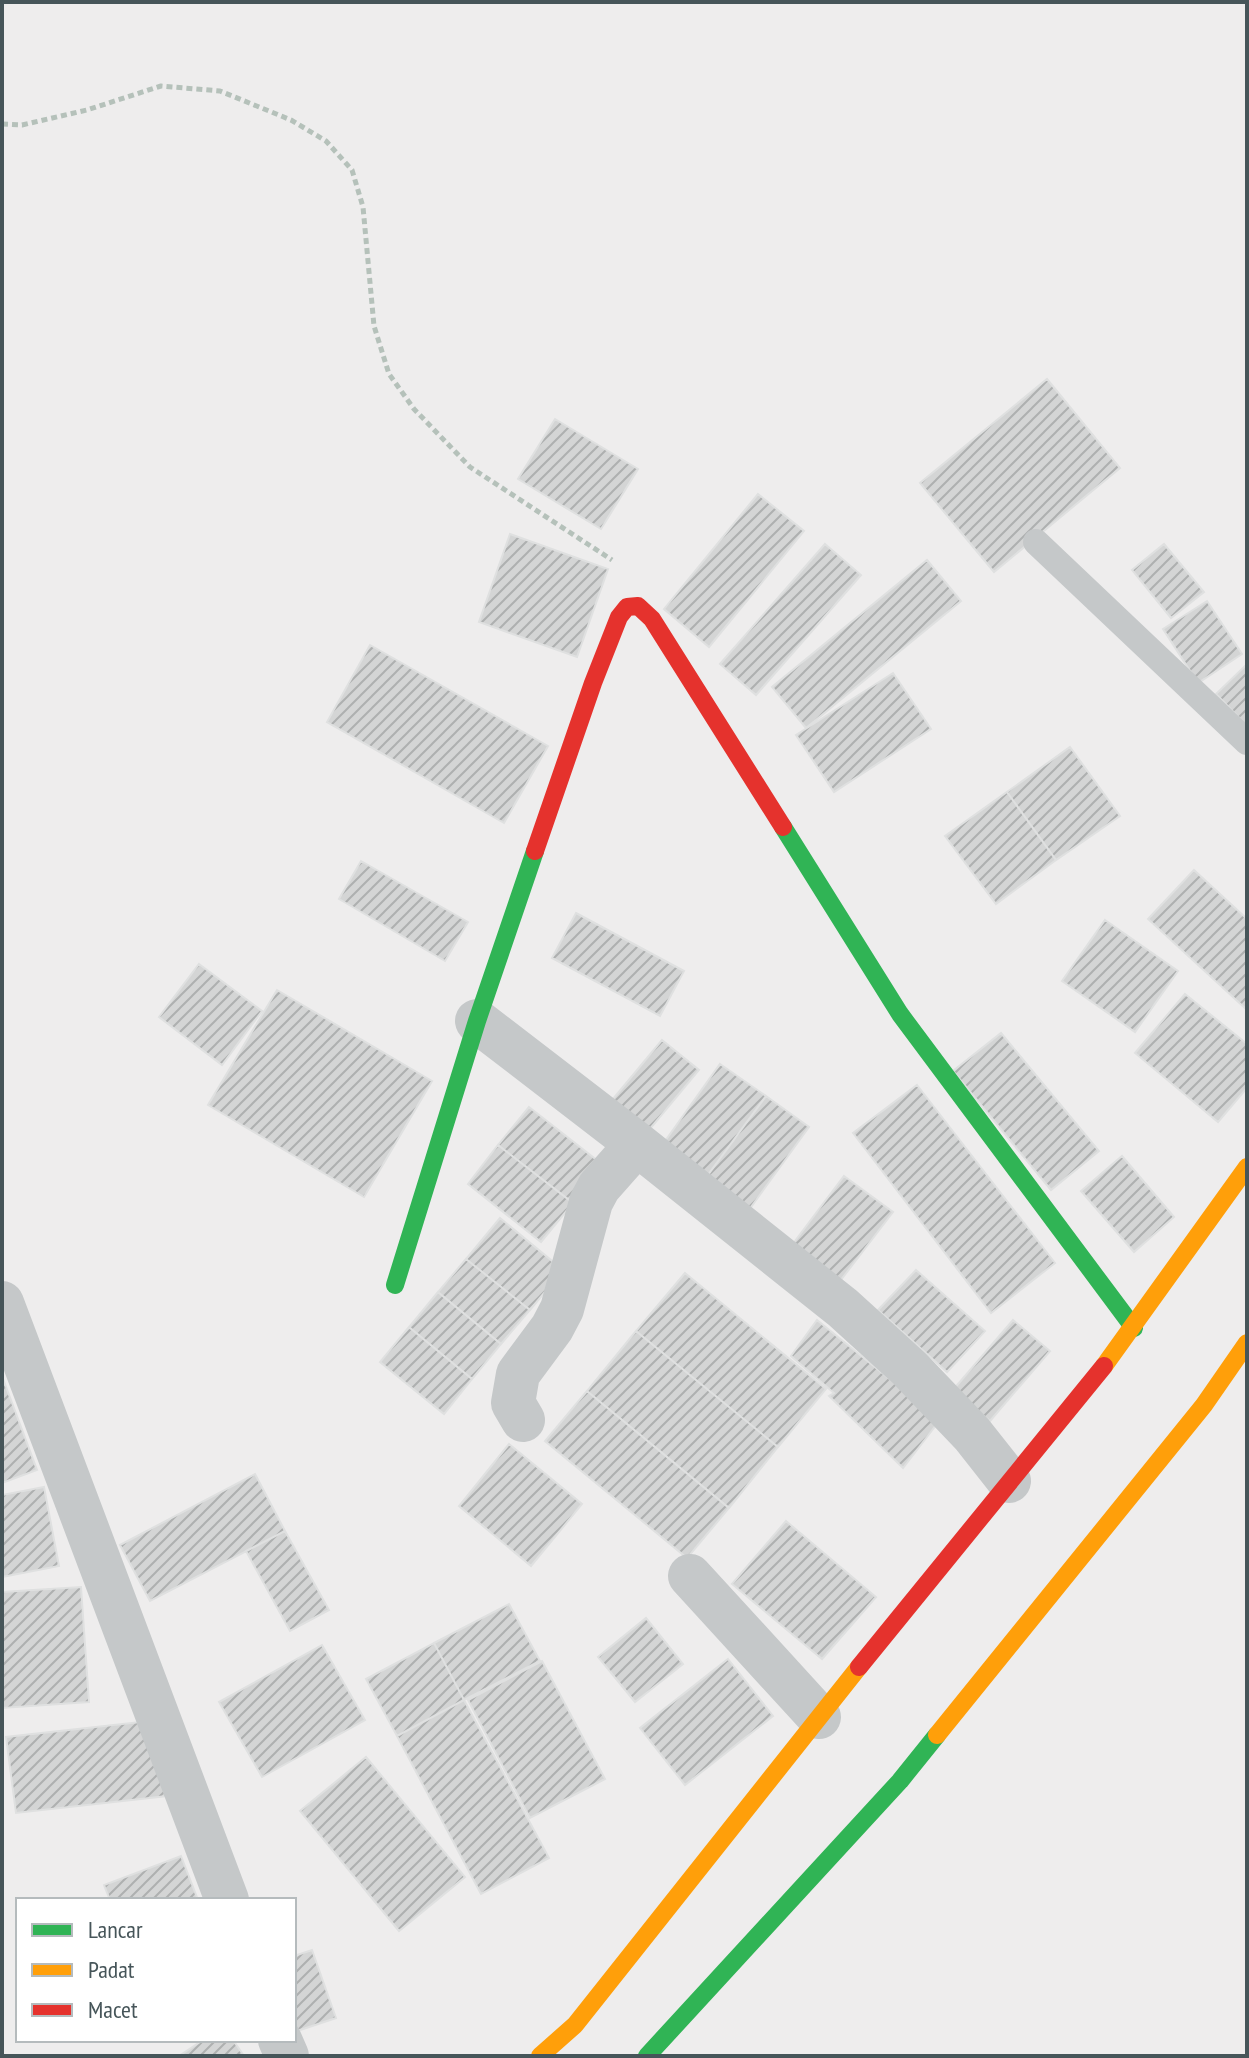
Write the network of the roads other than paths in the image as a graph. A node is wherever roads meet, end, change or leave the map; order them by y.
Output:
1 (1036, 542) dead end
2 (1247, 742) edge
3 (477, 1021) junction
4 (637, 1144) junction
5 (1247, 1167) edge
6 (395, 1285) dead end
7 (2, 1303) edge
8 (1134, 1328) junction
9 (1247, 1343) edge
10 (523, 1420) dead end
11 (1009, 1481) junction
12 (690, 1576) dead end
13 (819, 1717) junction
14 (226, 1898) edge
15 (540, 2056) edge
16 (647, 2056) edge

1 - 2 lane
3 - 4 street
3 - 6 main road
3 - 8 main road
4 - 10 street
4 - 11 street
5 - 8 main road
7 - 14 street
8 - 11 main road
9 - 16 main road
11 - 13 main road
12 - 13 street
13 - 15 main road

